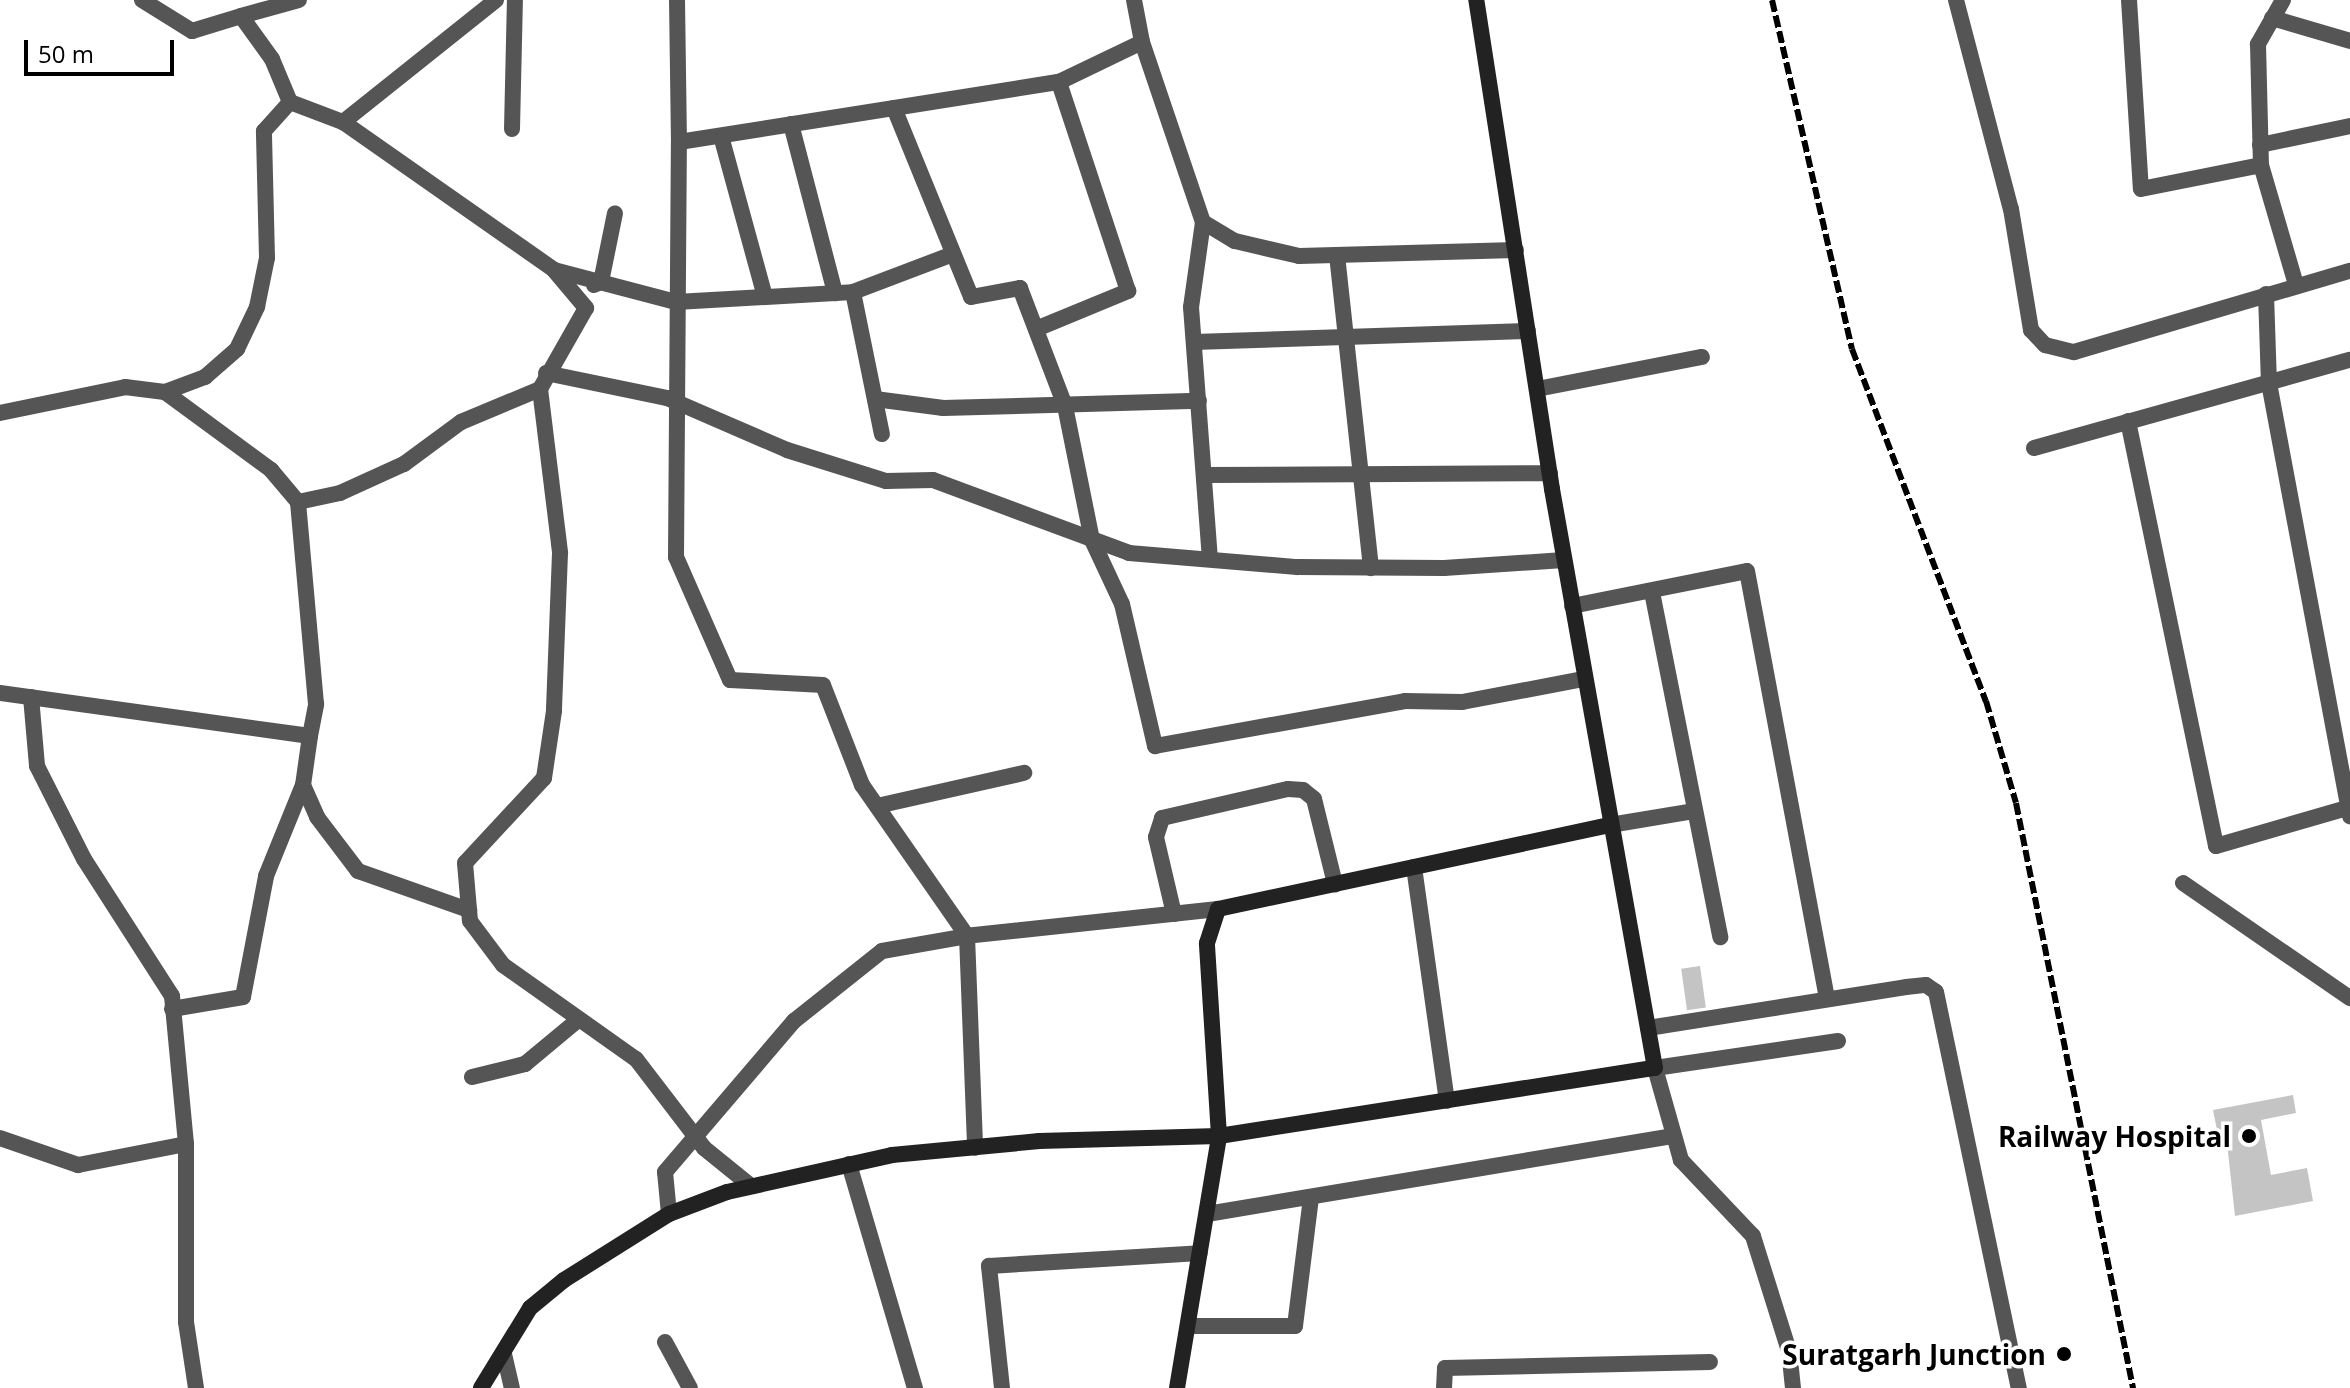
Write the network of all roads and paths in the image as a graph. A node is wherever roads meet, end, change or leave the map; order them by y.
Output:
1 (142, 0) edge
2 (299, 0) edge
3 (496, 0) edge
4 (515, 0) edge
5 (677, 0) edge
6 (1134, 0) edge
7 (1476, 0) edge
8 (1956, 0) edge
9 (2129, 0) edge
10 (2283, 0) edge
11 (241, 16) junction
12 (2272, 18) junction
13 (2350, 41) edge
14 (1142, 42) junction
15 (1059, 82) junction
16 (290, 102) junction
17 (894, 108) junction
18 (343, 122) junction
19 (791, 124) junction
20 (2350, 126) edge
21 (512, 129) dead end
22 (721, 136) junction
23 (679, 142) junction
24 (2260, 145) junction
25 (2261, 165) junction
26 (615, 213) dead end
27 (1203, 222) junction
28 (1516, 250) junction
29 (953, 254) junction
30 (1337, 255) junction
31 (554, 270) junction
32 (2350, 271) edge
33 (601, 282) junction
34 (2296, 285) junction
35 (853, 292) junction
36 (835, 293) junction
37 (574, 294) junction
38 (2266, 294) junction
39 (765, 297) junction
40 (676, 302) junction
41 (1036, 329) junction
42 (1528, 331) junction
43 (1346, 337) junction
44 (1194, 342) junction
45 (1702, 357) dead end
46 (2350, 360) edge
47 (543, 381) junction
48 (2269, 383) junction
49 (1537, 389) junction
50 (165, 392) junction
51 (875, 399) junction
52 (674, 401) junction
53 (1199, 401) junction
54 (1065, 406) junction
55 (0, 413) edge
56 (2128, 421) junction
57 (882, 434) dead end
58 (2034, 448) dead end
59 (1550, 473) junction
60 (1361, 474) junction
61 (1204, 475) junction
62 (298, 502) junction
63 (1092, 540) junction
64 (1210, 557) junction
65 (1564, 560) junction
66 (1371, 568) junction
67 (1652, 592) junction
68 (1572, 606) junction
69 (1584, 679) junction
70 (0, 693) edge
71 (31, 697) junction
72 (310, 736) junction
73 (1024, 773) dead end
74 (303, 785) junction
75 (877, 806) junction
76 (1695, 811) junction
77 (2349, 811) edge
78 (1610, 825) junction
79 (1414, 867) junction
80 (2183, 883) dead end
81 (1335, 884) junction
82 (1218, 909) junction
83 (469, 910) junction
84 (1174, 914) junction
85 (967, 936) junction
86 (1720, 937) dead end
87 (2350, 998) edge
88 (1827, 999) junction
89 (172, 1009) junction
90 (578, 1020) junction
91 (1648, 1028) junction
92 (1838, 1041) dead end
93 (1655, 1068) junction
94 (472, 1077) dead end
95 (1447, 1101) junction
96 (693, 1133) junction
97 (1219, 1136) junction
98 (1674, 1136) junction
99 (0, 1138) edge
100 (186, 1144) junction
101 (975, 1148) junction
102 (849, 1164) junction
103 (751, 1186) junction
104 (1311, 1197) junction
105 (669, 1214) junction
106 (1207, 1214) junction
107 (1200, 1253) junction
108 (1188, 1326) junction
109 (665, 1342) dead end
110 (504, 1354) junction
111 (1710, 1362) dead end
112 (196, 1388) edge
113 (481, 1388) edge
114 (512, 1388) edge
115 (690, 1388) edge
116 (915, 1388) edge
117 (1002, 1388) edge
118 (1177, 1388) edge
119 (1444, 1388) edge
120 (1793, 1388) edge
121 (2019, 1388) edge

1 - 11 street
2 - 11 street
3 - 18 street
4 - 21 street
5 - 23 street
6 - 14 street
7 - 28 street
8 - 38 street
9 - 25 street
10 - 12 street
11 - 16 street
12 - 13 street
12 - 24 street
14 - 15 street
14 - 27 street
15 - 17 street
15 - 41 street
16 - 18 street
16 - 50 street
17 - 19 street
17 - 29 street
18 - 31 street
19 - 22 street
19 - 36 street
20 - 24 street
22 - 23 street
22 - 39 street
23 - 40 street
24 - 25 street
25 - 34 street
26 - 33 street
27 - 30 street
27 - 44 street
28 - 30 street
28 - 42 street
29 - 35 street
29 - 41 street
30 - 43 street
31 - 33 street
31 - 37 street
32 - 34 street
33 - 37 street
33 - 40 street
34 - 38 street
35 - 36 street
35 - 51 street
36 - 39 street
37 - 47 street
38 - 48 street
39 - 40 street
40 - 52 street
41 - 54 street
42 - 43 street
42 - 49 street
43 - 44 street
43 - 60 street
44 - 53 street
45 - 49 street
46 - 48 street
47 - 52 street
47 - 62 street
47 - 83 street
48 - 56 street
48 - 77 street
49 - 59 street
50 - 55 street
50 - 62 street
51 - 54 street
51 - 57 street
52 - 63 street
52 - 75 street
53 - 54 street
53 - 61 street
54 - 63 street
56 - 58 street
56 - 77 street
59 - 60 street
59 - 65 street
60 - 61 street
60 - 66 street
61 - 64 street
62 - 72 street
63 - 64 street
63 - 69 street
64 - 66 street
65 - 66 street
65 - 68 street
67 - 68 street
67 - 76 street
67 - 88 street
68 - 69 street
69 - 78 street
70 - 71 street
71 - 72 street
71 - 89 street
72 - 74 street
73 - 75 street
74 - 83 street
74 - 89 street
75 - 85 street
76 - 78 street
76 - 86 street
78 - 79 street
78 - 91 street
79 - 81 street
79 - 95 street
80 - 87 street
81 - 82 street
81 - 84 street
82 - 84 street
82 - 97 street
83 - 90 street
84 - 85 street
85 - 96 street
85 - 101 street
88 - 91 street
88 - 121 street
89 - 100 street
90 - 94 street
90 - 96 street
91 - 93 street
92 - 93 street
93 - 95 street
93 - 98 street
95 - 97 street
96 - 103 street
96 - 105 street
97 - 101 street
97 - 106 street
98 - 104 street
98 - 120 street
99 - 100 street
100 - 112 street
101 - 102 street
102 - 103 street
102 - 116 street
103 - 105 street
104 - 106 street
104 - 108 street
105 - 110 street
106 - 107 street
107 - 108 street
107 - 117 street
108 - 118 street
109 - 115 street
110 - 113 street
110 - 114 street
111 - 119 street

